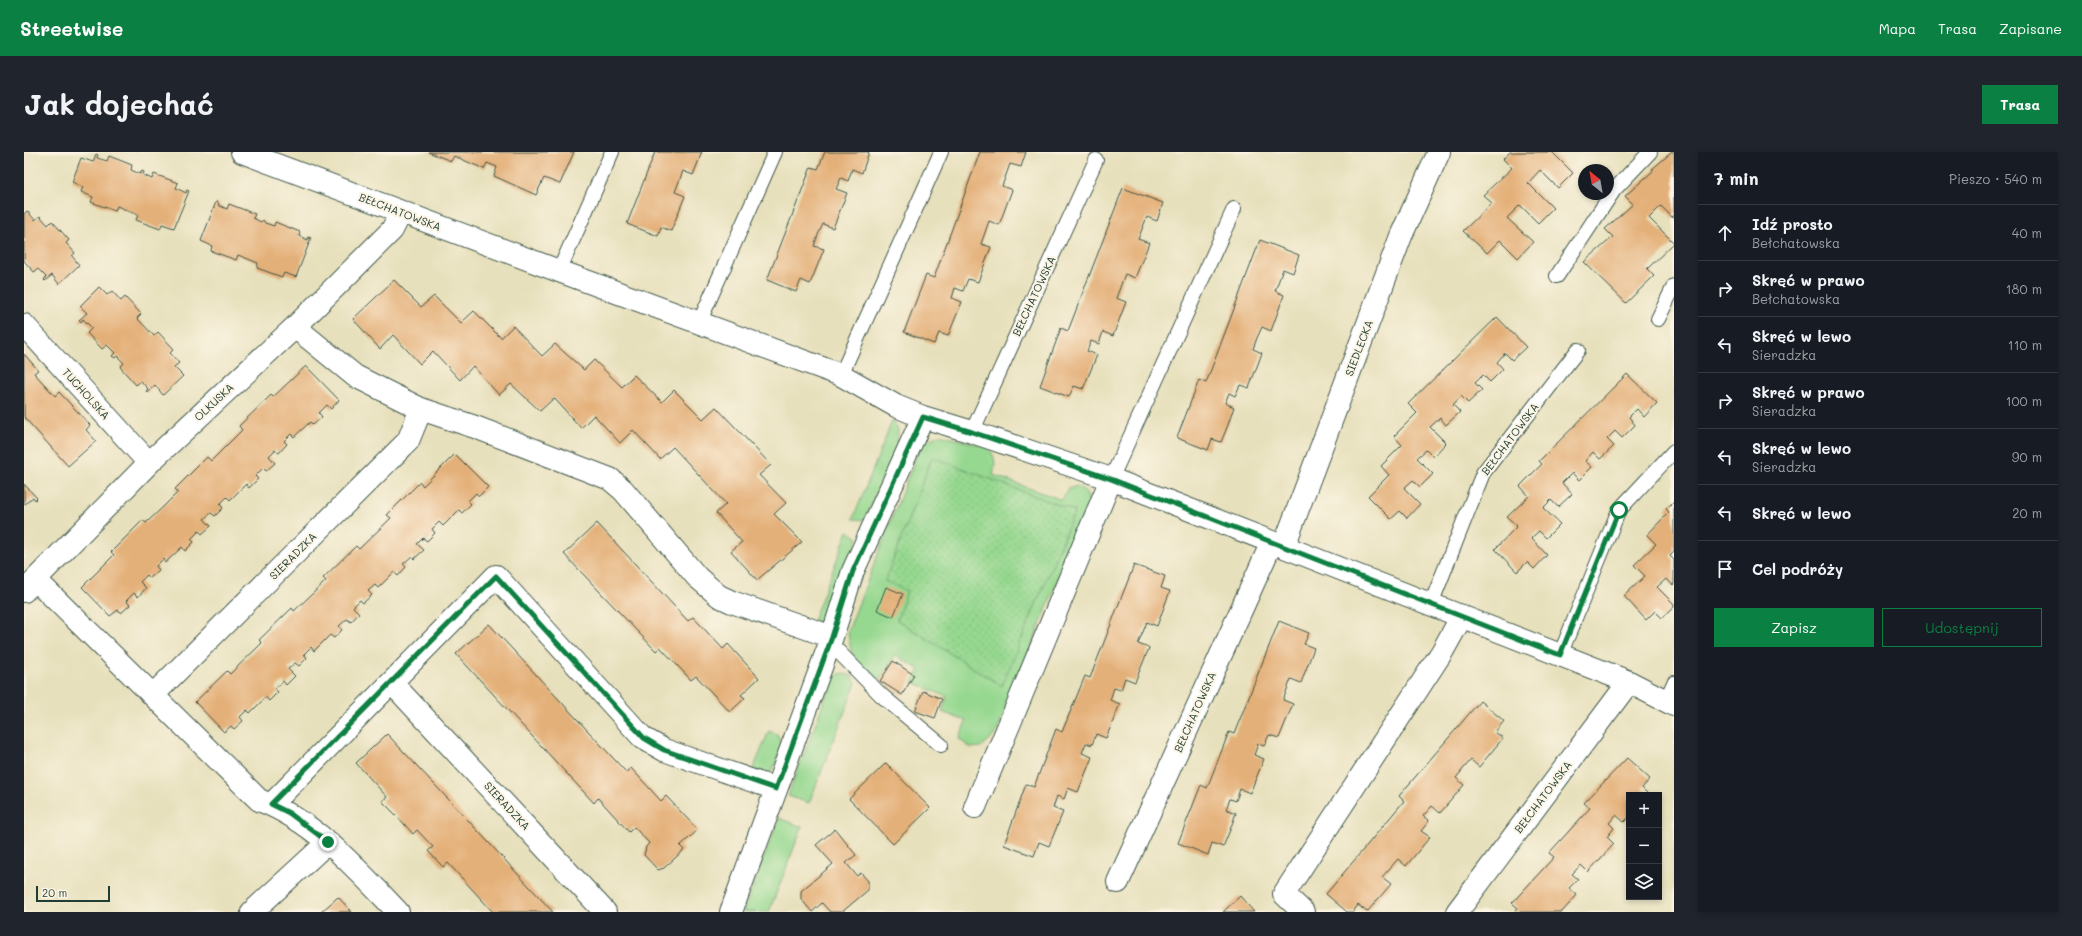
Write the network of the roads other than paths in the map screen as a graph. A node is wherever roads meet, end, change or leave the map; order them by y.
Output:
1 (242, 152) edge
2 (612, 152) edge
3 (775, 152) edge
4 (941, 152) edge
5 (1439, 152) edge
6 (1650, 152) edge
7 (1096, 160) dead end
8 (1234, 209) dead end
9 (401, 212) junction
10 (558, 271) junction
11 (1557, 276) dead end
12 (1674, 286) edge
13 (1658, 319) dead end
14 (699, 323) junction
15 (24, 325) edge
16 (295, 327) junction
17 (1578, 350) dead end
18 (842, 375) junction
19 (421, 409) junction
20 (923, 417) junction
21 (972, 432) junction
22 (1674, 451) edge
23 (148, 463) junction
24 (1111, 479) junction
25 (1278, 544) junction
26 (30, 585) edge
27 (1431, 604) junction
28 (1462, 616) junction
29 (831, 640) junction
30 (1560, 655) junction
31 (1628, 682) junction
32 (392, 683) junction
33 (153, 695) junction
34 (1671, 696) edge
35 (941, 745) dead end
36 (776, 789) junction
37 (271, 804) junction
38 (974, 807) dead end
39 (328, 842) junction
40 (1118, 882) dead end
41 (252, 912) edge
42 (398, 912) edge
43 (605, 912) edge
44 (731, 912) edge
45 (1303, 912) edge
46 (1457, 912) edge

1 - 9 street, BEŁCHATOWSKA
2 - 10 lane
3 - 14 lane
4 - 18 lane
5 - 25 street, SIEDLECKA
6 - 11 lane
7 - 21 lane, BEŁCHATOWSKA
8 - 24 lane
9 - 10 street, BEŁCHATOWSKA
9 - 16 street, OLKUSKA
10 - 14 street, BEŁCHATOWSKA
12 - 13 lane
14 - 18 street, BEŁCHATOWSKA
15 - 23 street, TUCHOLSKA
16 - 19 street
16 - 23 street, OLKUSKA
17 - 27 lane, BEŁCHATOWSKA
18 - 20 street, BEŁCHATOWSKA
19 - 29 street
19 - 33 street, SIERADZKA
20 - 21 street, BEŁCHATOWSKA
20 - 29 street
21 - 24 street, BEŁCHATOWSKA
22 - 30 lane
23 - 26 street, OLKUSKA
24 - 25 street, BEŁCHATOWSKA
24 - 38 street
25 - 27 street, BEŁCHATOWSKA
25 - 40 street, BEŁCHATOWSKA
26 - 33 street
27 - 28 street, BEŁCHATOWSKA
28 - 30 street, BEŁCHATOWSKA
28 - 45 street
29 - 35 lane
29 - 36 street
30 - 31 street, BEŁCHATOWSKA
31 - 34 street, BEŁCHATOWSKA
31 - 46 street, BEŁCHATOWSKA
32 - 36 street
32 - 37 street
32 - 43 street, SIERADZKA
33 - 37 street
36 - 44 street
37 - 39 street
39 - 41 street
39 - 42 street

